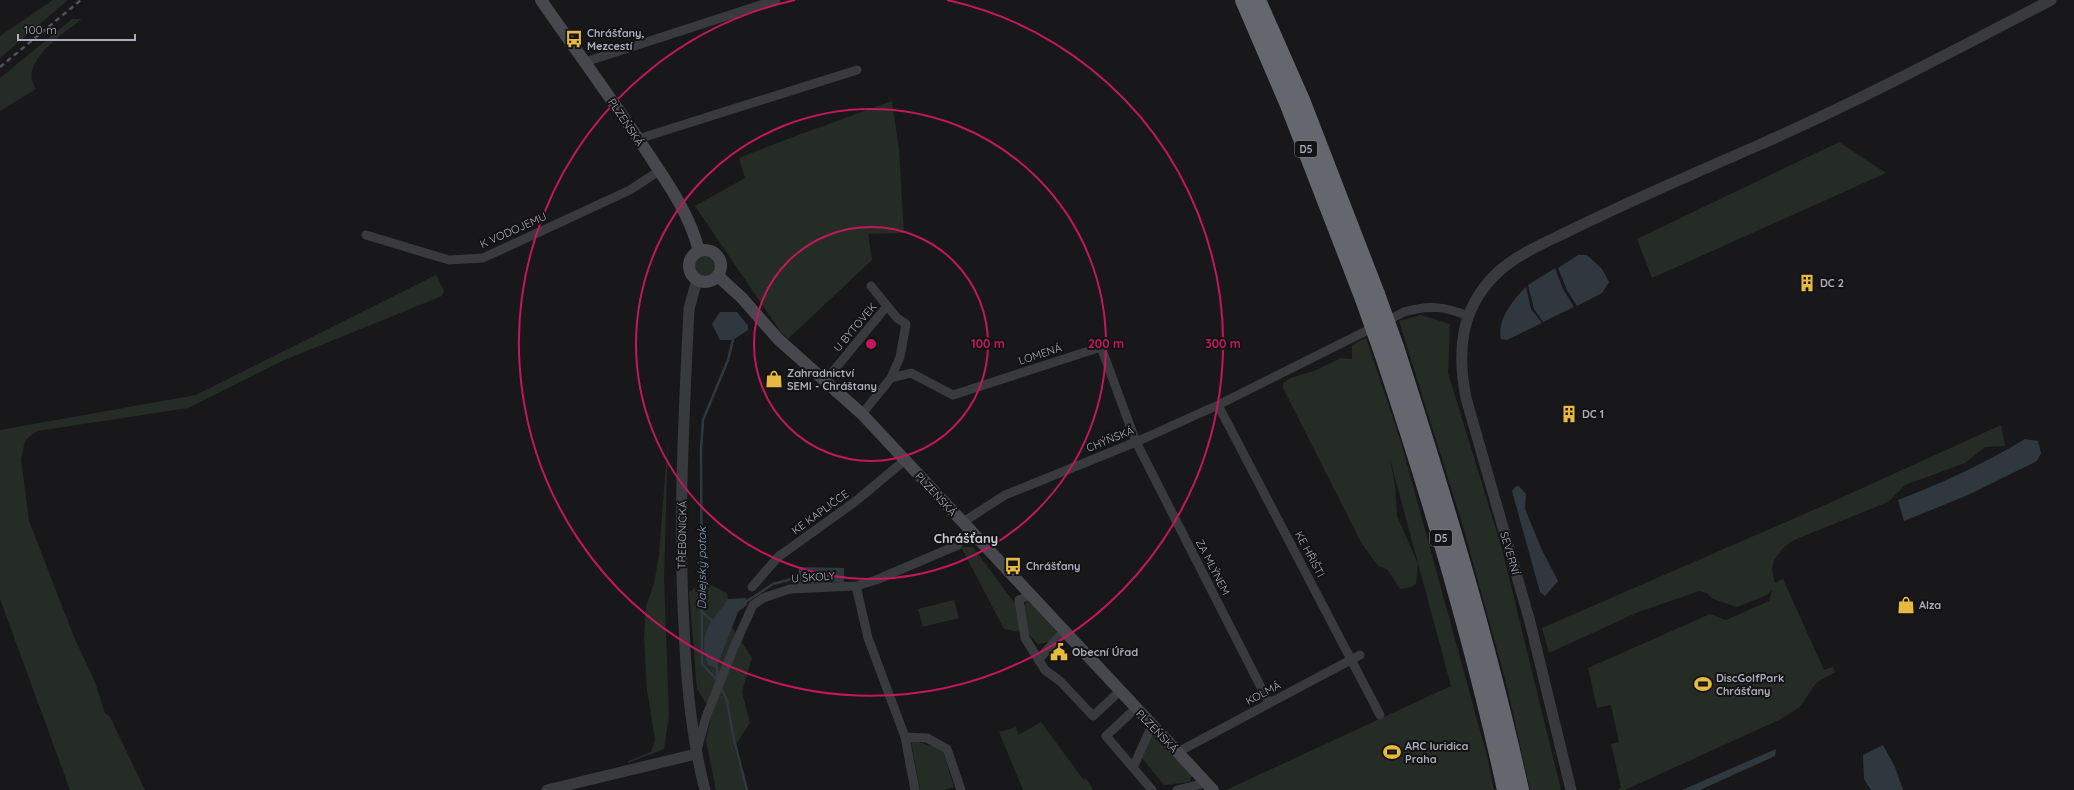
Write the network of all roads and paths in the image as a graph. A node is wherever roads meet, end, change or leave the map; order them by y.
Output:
1 (541, 0) edge
2 (776, 0) edge
3 (1243, 0) edge
4 (1258, 0) edge
5 (2051, 0) edge
6 (585, 62) junction
7 (857, 70) dead end
8 (638, 139) junction
9 (659, 171) junction
10 (366, 235) dead end
11 (699, 251) junction
12 (718, 276) junction
13 (697, 280) junction
14 (871, 286) dead end
15 (1370, 297) junction
16 (887, 306) junction
17 (1468, 316) junction
18 (1389, 350) junction
19 (892, 378) junction
20 (825, 382) junction
21 (1218, 405) junction
22 (862, 414) junction
23 (1136, 442) junction
24 (905, 460) junction
25 (963, 522) junction
26 (958, 545) dead end
27 (856, 586) junction
28 (752, 587) dead end
29 (1030, 595) junction
30 (1064, 631) junction
31 (1360, 655) dead end
32 (1038, 658) junction
33 (1351, 660) junction
34 (1120, 691) junction
35 (1269, 703) junction
36 (1136, 708) junction
37 (1380, 715) dead end
38 (1152, 725) junction
39 (905, 737) junction
40 (1178, 752) junction
41 (696, 754) junction
42 (1133, 768) junction
43 (1209, 786) edge
44 (546, 790) edge
45 (705, 790) edge
46 (915, 790) edge
47 (961, 790) edge
48 (1152, 790) edge
49 (1177, 790) edge
50 (1505, 790) edge
51 (1521, 790) edge
52 (1571, 790) edge

1 - 6 main road, PLZEŇSKÁ
2 - 6 street
3 - 15 highway, D5
4 - 15 highway, D5
5 - 17 street, SEVERNÍ
6 - 8 main road, PLZEŇSKÁ
7 - 8 street
8 - 9 main road, PLZEŇSKÁ
9 - 10 street, K VODOJEMU
9 - 11 main road, PLZEŇSKÁ
11 - 12 main road
11 - 13 main road
12 - 13 main road
12 - 20 main road, PLZEŇSKÁ
13 - 41 street, TŘEBONICKÁ
14 - 16 street
15 - 18 highway, D5, bridge
16 - 19 street
16 - 20 street, U BYTOVEK
17 - 21 street, CHÝŇSKÁ
17 - 52 street, SEVERNÍ
18 - 50 highway, D5
18 - 51 highway, D5
19 - 22 street
19 - 23 street, LOMENÁ
20 - 22 main road, PLZEŇSKÁ
21 - 23 street, CHÝŇSKÁ
21 - 33 street, KE HŘIŠTI
22 - 24 main road, PLZEŇSKÁ
23 - 25 street, CHÝŇSKÁ
23 - 35 street, ZA MLÝNEM
24 - 25 main road, PLZEŇSKÁ
24 - 28 street, KE KAPLIČCE
25 - 29 main road, PLZEŇSKÁ
26 - 27 street, U ŠKOLY
27 - 39 street
27 - 41 street, U ŠKOLY
29 - 30 main road, PLZEŇSKÁ
29 - 32 street
30 - 32 street
30 - 34 main road, PLZEŇSKÁ
31 - 33 street, KOLMÁ
32 - 34 street
33 - 35 street, KOLMÁ
33 - 37 street, KE HŘIŠTI
34 - 36 main road, PLZEŇSKÁ
35 - 40 street, KOLMÁ
36 - 38 main road, PLZEŇSKÁ
36 - 42 street
38 - 40 main road, PLZEŇSKÁ
38 - 42 street
39 - 46 street
39 - 47 street
40 - 43 main road, PLZEŇSKÁ
41 - 44 street
41 - 45 street, TŘEBONICKÁ
42 - 48 street
43 - 49 street

